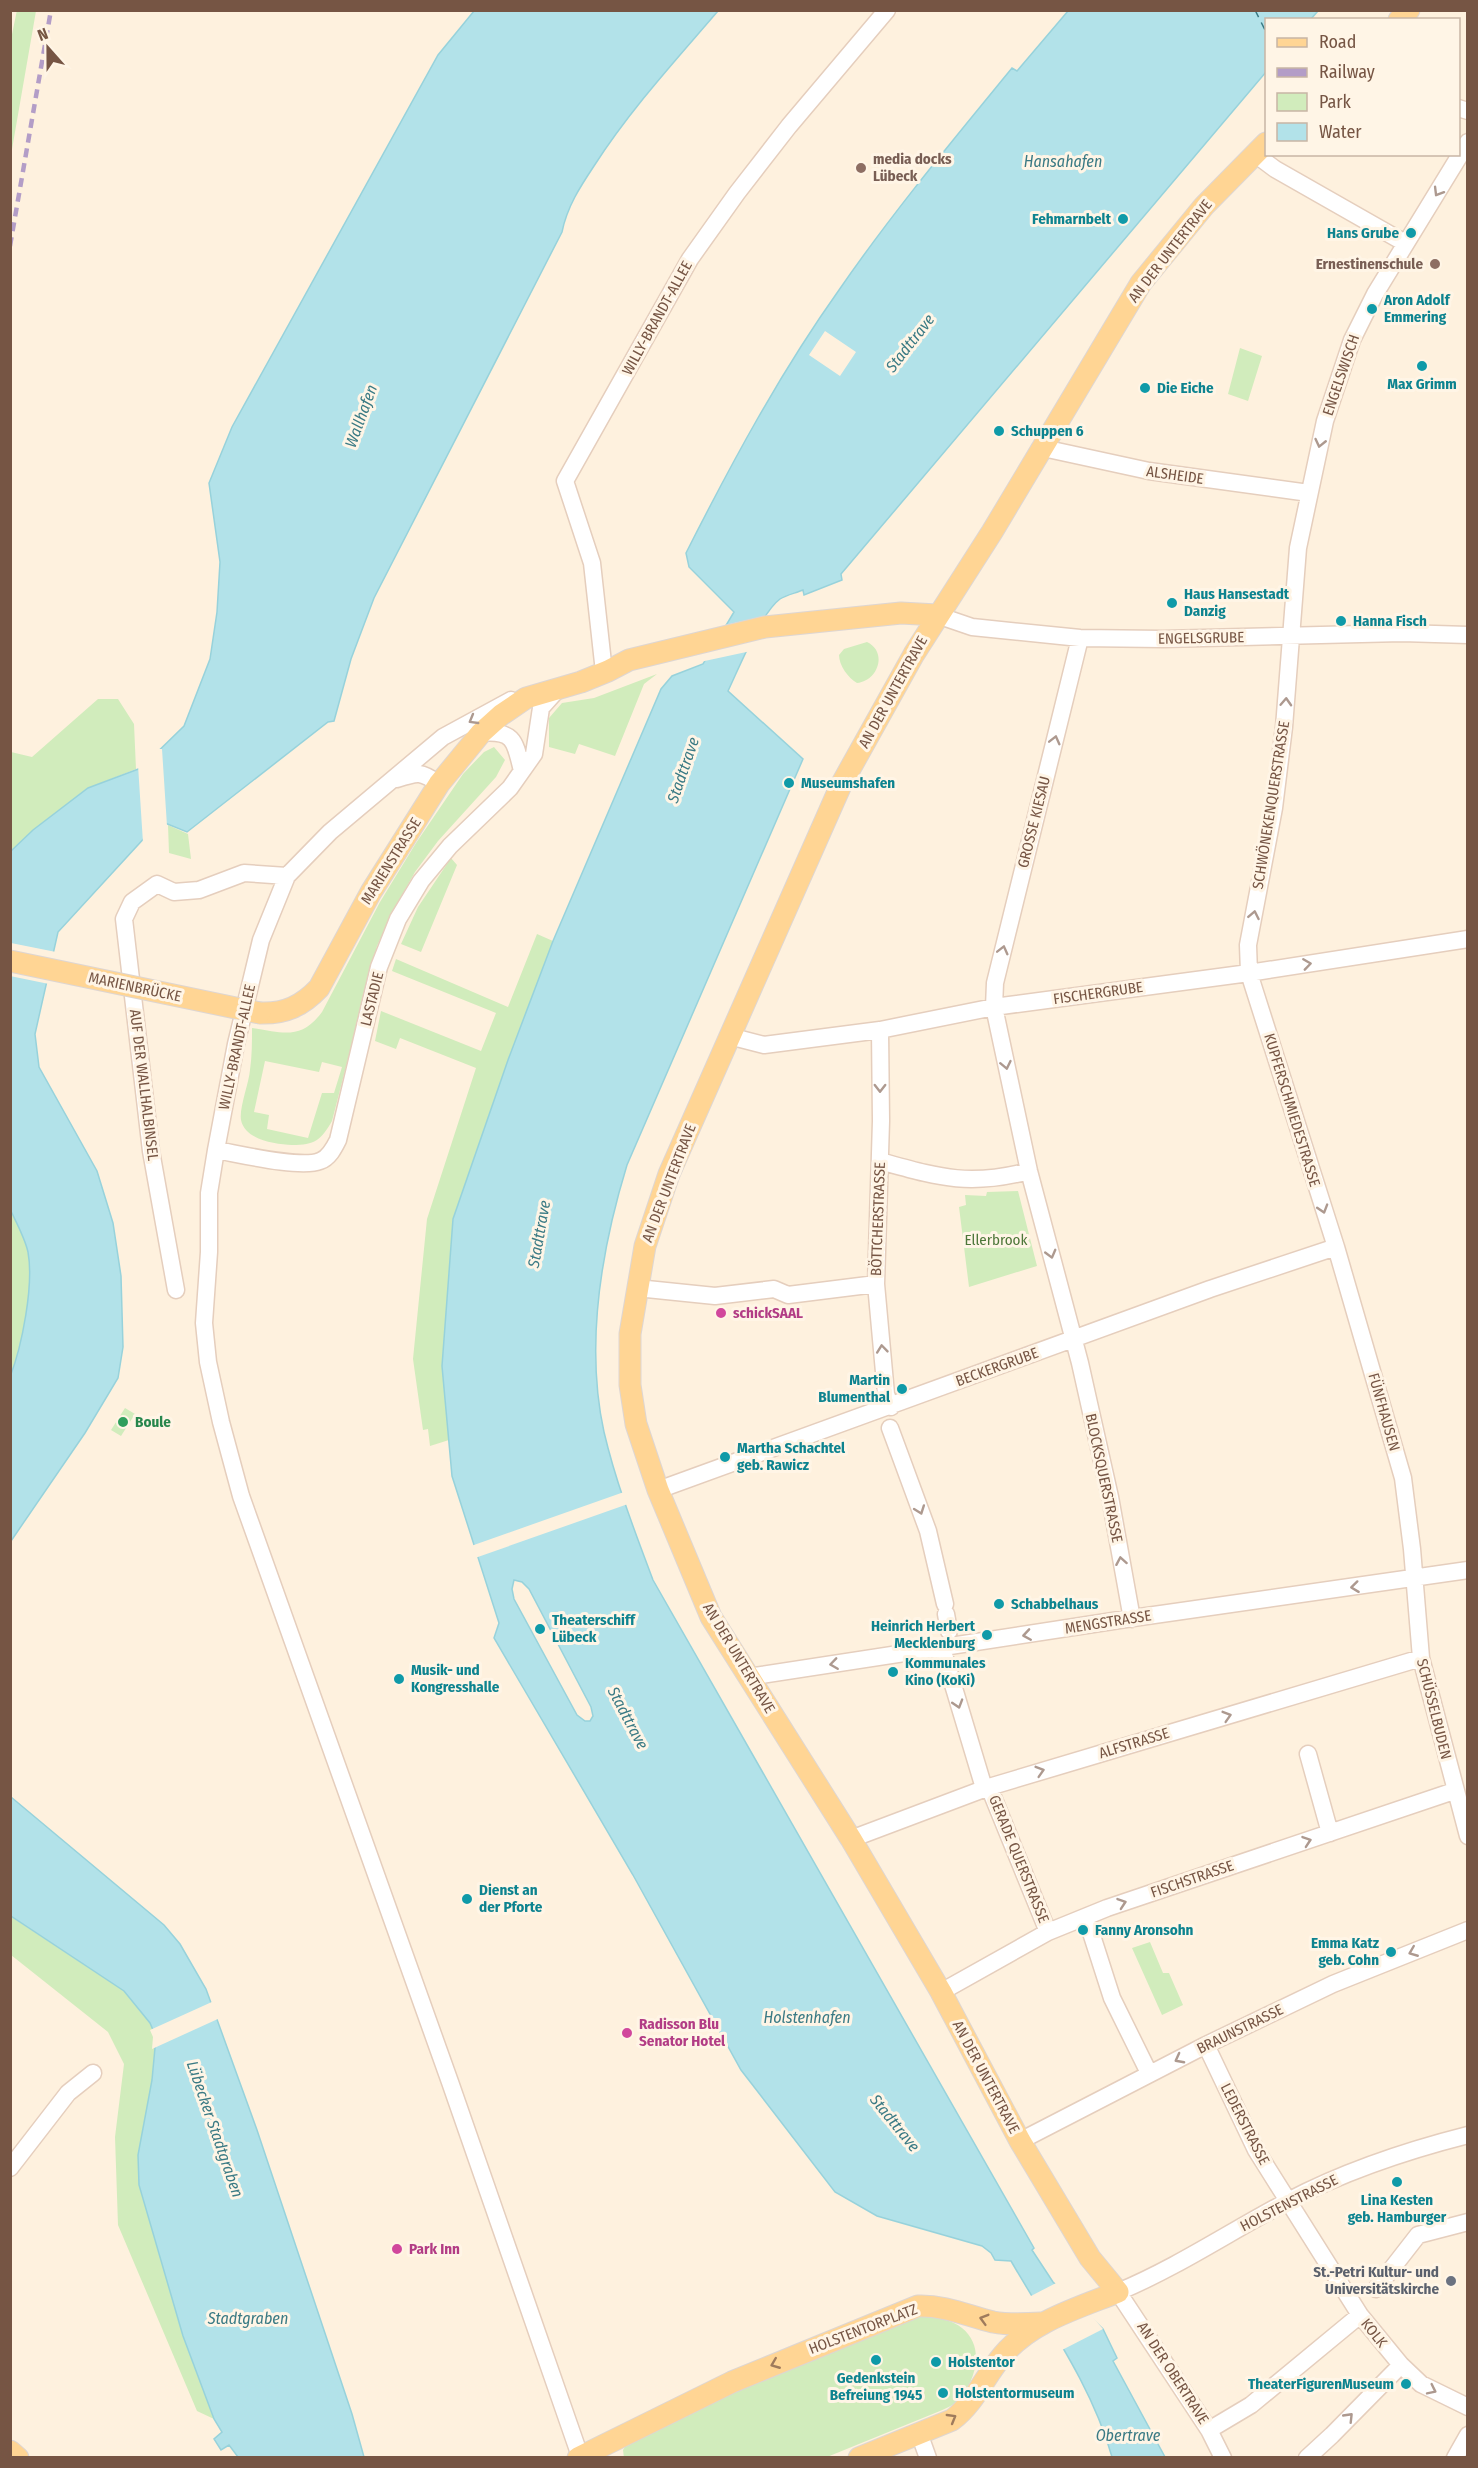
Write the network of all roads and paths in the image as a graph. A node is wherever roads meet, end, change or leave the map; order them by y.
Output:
1 (887, 10) edge
2 (1261, 148) edge
3 (1266, 156) edge
4 (1458, 156) edge
5 (1405, 243) junction
6 (1043, 448) junction
7 (1309, 493) junction
8 (937, 615) junction
9 (1467, 635) edge
10 (1291, 636) junction
11 (1080, 638) junction
12 (608, 671) junction
13 (559, 688) junction
14 (526, 698) junction
15 (481, 733) junction
16 (522, 771) junction
17 (391, 781) junction
18 (439, 784) junction
19 (287, 876) junction
20 (1467, 939) edge
21 (10, 961) edge
22 (1249, 973) junction
23 (994, 1007) junction
24 (260, 1012) joint
25 (880, 1030) junction
26 (729, 1036) junction
27 (216, 1150) junction
28 (880, 1161) junction
29 (1029, 1171) junction
30 (1336, 1247) junction
31 (876, 1284) junction
32 (637, 1288) junction
33 (176, 1290) dead end
34 (1074, 1339) junction
35 (887, 1408) junction
36 (900, 1455) joint
37 (658, 1490) junction
38 (1467, 1570) edge
39 (1413, 1580) junction
40 (1132, 1619) junction
41 (948, 1640) junction
42 (1421, 1658) junction
43 (748, 1677) junction
44 (1308, 1754) dead end
45 (986, 1787) junction
46 (1454, 1791) junction
47 (1330, 1833) junction
48 (1467, 1836) edge
49 (851, 1839) junction
50 (1086, 1917) junction
51 (1467, 1930) edge
52 (1048, 1932) junction
53 (941, 1992) junction
54 (1206, 2044) junction
55 (93, 2073) dead end
56 (1149, 2073) junction
57 (1467, 2135) edge
58 (1020, 2141) junction
59 (10, 2168) edge
60 (1289, 2200) junction
61 (1467, 2222) edge
62 (1376, 2289) dead end
63 (1119, 2292) junction
64 (1360, 2315) junction
65 (1043, 2323) junction
66 (1401, 2366) junction
67 (1467, 2407) edge
68 (1209, 2430) junction
69 (919, 2433) junction
70 (1467, 2435) edge
71 (10, 2451) edge
72 (18, 2457) edge
73 (580, 2457) edge
74 (859, 2457) edge
75 (928, 2457) edge
76 (1223, 2457) edge
77 (1307, 2457) edge
78 (1455, 2457) edge

1 - 12 street, WILLY-BRANDT-ALLEE
2 - 6 main road, AN DER UNTERTRAVE
3 - 5 street
4 -> 5 street, ENGELSWISCH
5 -> 7 street, ENGELSWISCH
6 - 7 street, ALSHEIDE
6 - 8 main road, AN DER UNTERTRAVE
7 - 10 street, ENGELSWISCH
8 - 11 street, ENGELSGRUBE
8 - 12 main road, WILLY-BRANDT-ALLEE
8 - 26 main road, AN DER UNTERTRAVE
9 - 10 street, ENGELSGRUBE
10 - 11 street, ENGELSGRUBE
22 -> 10 street, SCHWÖNEKENQUERSTRASSE
23 -> 11 street, GROSSE KIESAU
12 - 13 main road, WILLY-BRANDT-ALLEE
13 - 14 main road, WILLY-BRANDT-ALLEE
13 - 16 street, LASTADIE
14 - 15 main road, MARIENSTRASSE
14 -> 17 street, WILLY-BRANDT-ALLEE
15 - 16 street
15 - 18 main road, MARIENSTRASSE
16 - 27 street, LASTADIE
17 - 18 street, WILLY-BRANDT-ALLEE
17 - 19 street, WILLY-BRANDT-ALLEE
18 - 24 main road, MARIENSTRASSE
19 - 27 street, WILLY-BRANDT-ALLEE
19 - 33 street, AUF DER WALLHALBINSEL
22 -> 20 street, FISCHERGRUBE
21 - 24 main road, MARIENBRÜCKE, bridge
22 - 23 street, FISCHERGRUBE
22 -> 30 street, KUPFERSCHMIEDESTRASSE
23 - 25 street, FISCHERGRUBE
23 -> 29 street
25 - 26 street, FISCHERGRUBE
25 -> 28 street, BÖTTCHERSTRASSE
26 - 32 main road, AN DER UNTERTRAVE
27 - 73 street, WILLY-BRANDT-ALLEE
28 - 29 street
28 - 31 street, BÖTTCHERSTRASSE
29 -> 34 street
30 - 34 street, BECKERGRUBE
30 - 39 street, FÜNFHAUSEN
31 - 32 street
35 -> 31 street, BÖTTCHERSTRASSE
32 - 37 main road, AN DER UNTERTRAVE
34 - 35 street, BECKERGRUBE
40 -> 34 street, BLOCKSQUERSTRASSE
35 - 36 street, BÖTTCHERSTRASSE
35 - 37 street, BECKERGRUBE
36 -> 41 street, GERADE QUERSTRASSE
37 - 43 main road, AN DER UNTERTRAVE
38 - 39 street, MENGSTRASSE
39 -> 40 street, MENGSTRASSE
39 - 42 street, SCHÜSSELBUDEN
40 -> 41 street, MENGSTRASSE
41 -> 43 street, MENGSTRASSE
41 -> 45 street, GERADE QUERSTRASSE
45 -> 42 street, ALFSTRASSE
42 - 46 street, SCHÜSSELBUDEN
43 - 49 main road, AN DER UNTERTRAVE
44 - 47 street
45 - 49 street, ALFSTRASSE
45 - 52 street, GERADE QUERSTRASSE
46 - 47 street, FISCHSTRASSE
46 - 48 street, SCHÜSSELBUDEN
50 -> 47 street, FISCHSTRASSE
49 - 53 main road, AN DER UNTERTRAVE
50 - 52 street, FISCHSTRASSE
50 - 56 street
51 -> 54 street, BRAUNSTRASSE
52 - 53 street, FISCHSTRASSE
53 - 58 main road, AN DER UNTERTRAVE
54 -> 56 street, BRAUNSTRASSE
54 - 60 street, LEDERSTRASSE
55 - 59 street
56 - 58 street, BRAUNSTRASSE
57 - 60 street, HOLSTENSTRASSE
58 - 63 main road, AN DER UNTERTRAVE
60 - 63 street, HOLSTENSTRASSE
60 - 64 street, KOLK
61 - 62 street
63 - 65 main road
63 - 68 street, AN DER OBERTRAVE
64 - 66 street, KOLK
64 - 68 street
69 -> 65 main road
65 -> 73 main road, HOLSTENTORPLATZ
66 -> 67 street, KOLK
77 -> 66 street
68 - 76 street, AN DER OBERTRAVE
69 - 74 main road
69 - 75 street
70 - 78 street
71 - 72 main road

